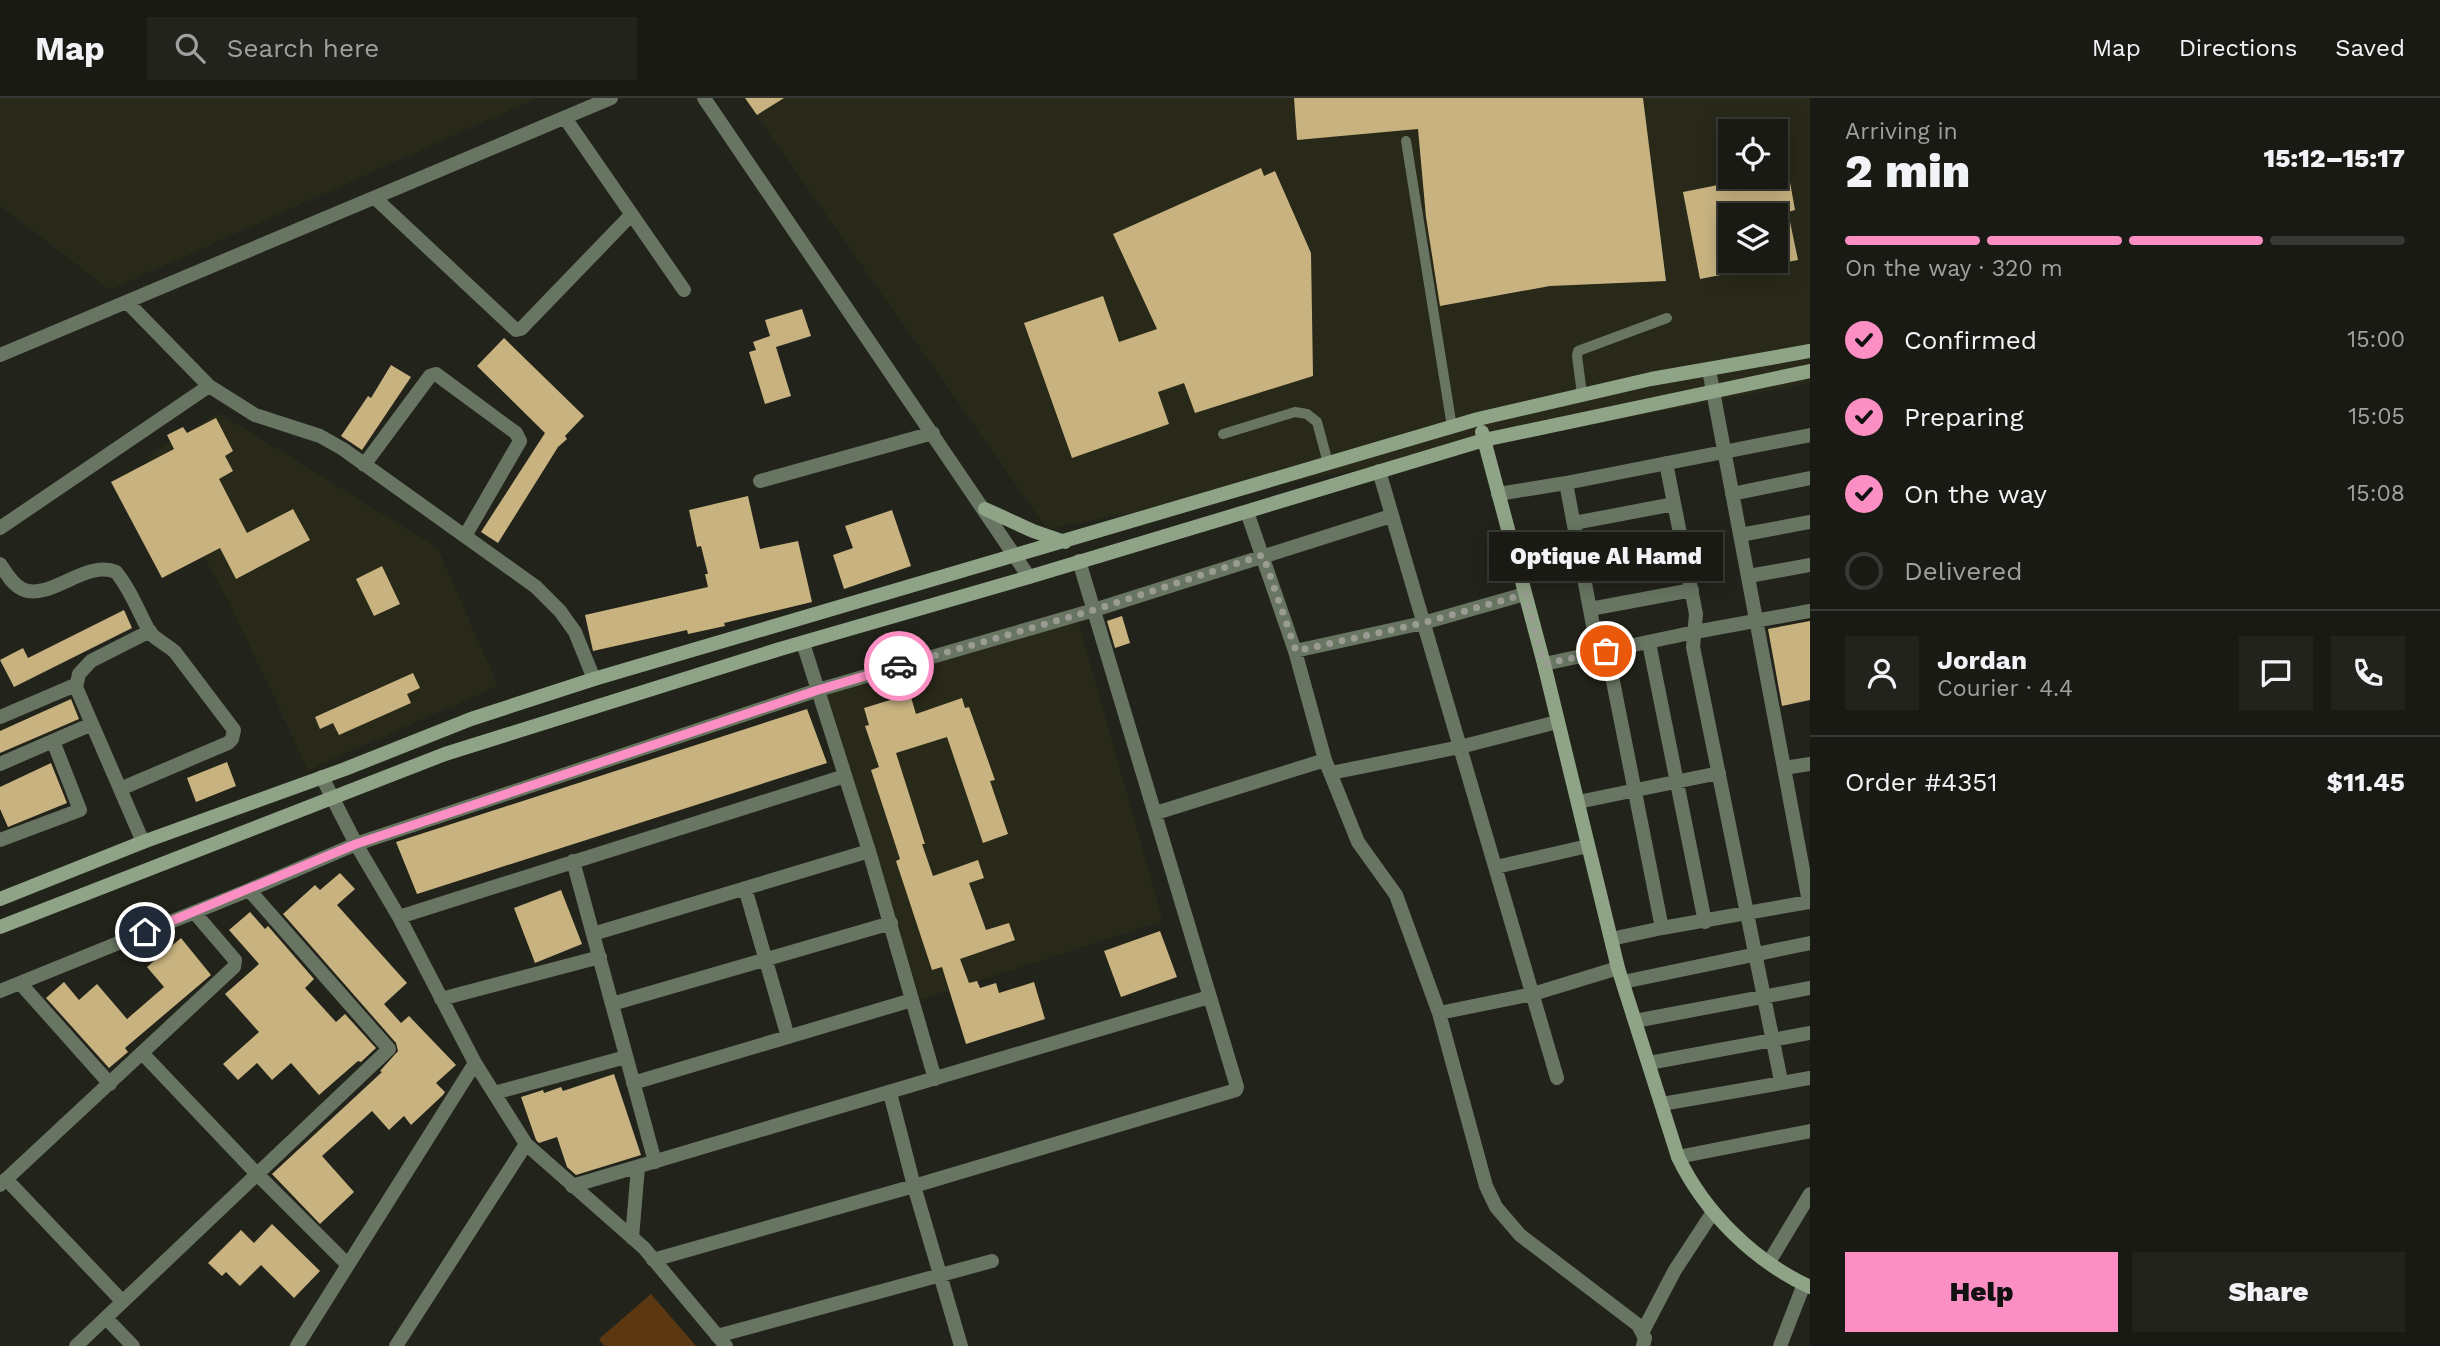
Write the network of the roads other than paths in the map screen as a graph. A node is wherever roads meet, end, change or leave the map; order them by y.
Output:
1 (611, 98) edge
2 (704, 98) edge
3 (565, 118) junction
4 (1406, 141) dead end
5 (375, 198) junction
6 (631, 215) junction
7 (684, 290) dead end
8 (128, 303) junction
9 (1667, 318) dead end
10 (1810, 351) edge
11 (0, 355) edge
12 (1709, 370) junction
13 (1810, 371) edge
14 (209, 386) junction
15 (1712, 391) junction
16 (1583, 394) junction
17 (1478, 419) junction
18 (1452, 427) junction
19 (933, 433) junction
20 (1223, 434) dead end
21 (1810, 435) edge
22 (1484, 440) junction
23 (1724, 451) junction
24 (1328, 463) junction
25 (1666, 463) junction
26 (365, 465) junction
27 (1379, 471) junction
28 (1810, 478) edge
29 (760, 481) dead end
30 (1566, 483) junction
31 (1498, 494) junction
32 (1732, 494) junction
33 (1674, 504) junction
34 (985, 509) junction
35 (1247, 512) junction
36 (1391, 516) junction
37 (1810, 522) edge
38 (1574, 523) junction
39 (0, 528) edge
40 (1741, 535) junction
41 (465, 536) junction
42 (1065, 542) junction
43 (1683, 547) junction
44 (1263, 555) junction
45 (1015, 557) junction
46 (1079, 561) junction
47 (0, 564) edge
48 (1810, 565) edge
49 (1582, 566) junction
50 (1749, 576) junction
51 (1029, 577) junction
52 (1692, 590) junction
53 (1525, 594) junction
54 (1094, 610) junction
55 (1590, 610) junction
56 (1810, 611) edge
57 (1758, 621) junction
58 (1423, 623) junction
59 (150, 631) junction
60 (1695, 632) junction
61 (803, 643) junction
62 (1649, 643) junction
63 (1296, 651) junction
64 (1602, 652) junction
65 (1544, 664) junction
66 (594, 680) junction
67 (76, 687) junction
68 (818, 690) junction
69 (0, 717) edge
70 (1558, 722) junction
71 (92, 724) junction
72 (53, 741) junction
73 (1460, 747) junction
74 (0, 764) edge
75 (1810, 764) edge
76 (1328, 766) junction
77 (1784, 768) junction
78 (1718, 773) junction
79 (845, 776) junction
80 (322, 777) junction
81 (1677, 781) junction
82 (120, 789) junction
83 (1635, 790) junction
84 (331, 799) junction
85 (1578, 802) junction
86 (1156, 813) junction
87 (1, 837) edge
88 (143, 842) junction
89 (356, 844) junction
90 (1588, 846) junction
91 (869, 851) junction
92 (573, 860) junction
93 (1496, 867) junction
94 (745, 888) junction
95 (248, 890) junction
96 (0, 899) edge
97 (1810, 902) edge
98 (194, 912) junction
99 (1745, 914) junction
100 (399, 917) junction
101 (1705, 922) junction
102 (891, 923) junction
103 (0, 927) edge
104 (1662, 928) junction
105 (593, 934) junction
106 (1611, 939) junction
107 (1810, 943) edge
108 (1754, 954) junction
109 (600, 957) junction
110 (765, 959) junction
111 (1621, 975) junction
112 (20, 983) junction
113 (1810, 988) edge
114 (0, 991) edge
115 (1533, 994) junction
116 (1763, 996) junction
117 (1209, 997) junction
118 (441, 999) junction
119 (912, 1000) junction
120 (612, 1004) junction
121 (1439, 1013) junction
122 (1635, 1021) junction
123 (1810, 1033) edge
124 (788, 1037) junction
125 (1772, 1040) junction
126 (143, 1054) junction
127 (626, 1057) junction
128 (475, 1063) junction
129 (1649, 1063) junction
130 (1810, 1078) edge
131 (935, 1079) junction
132 (1557, 1079) dead end
133 (1781, 1081) junction
134 (633, 1083) junction
135 (110, 1084) junction
136 (494, 1093) junction
137 (890, 1093) junction
138 (1662, 1104) junction
139 (1810, 1131) edge
140 (526, 1144) junction
141 (1678, 1157) junction
142 (655, 1162) junction
143 (638, 1167) junction
144 (256, 1173) junction
145 (3, 1182) edge
146 (572, 1186) junction
147 (914, 1186) junction
148 (1810, 1194) edge
149 (1713, 1212) junction
150 (632, 1238) junction
151 (653, 1260) junction
152 (992, 1261) dead end
153 (1769, 1262) junction
154 (348, 1265) junction
155 (940, 1275) junction
156 (1807, 1286) edge
157 (122, 1301) junction
158 (106, 1318) junction
159 (1643, 1338) edge
160 (721, 1341) edge
161 (76, 1346) edge
162 (133, 1346) edge
163 (297, 1346) edge
164 (396, 1346) edge
165 (961, 1346) edge
166 (1780, 1346) edge

1 - 3 street
2 - 19 street
3 - 5 street
3 - 6 street
4 - 18 lane
5 - 6 street
5 - 8 street
6 - 7 street
8 - 11 street
8 - 14 street
9 - 16 lane
10 - 12 street
12 - 15 street
12 - 16 street
13 - 15 street
14 - 26 street
14 - 39 street
15 - 22 street
15 - 23 street
16 - 17 street
17 - 18 street
17 - 22 street
18 - 24 street
19 - 29 street
19 - 34 street
20 - 24 lane
21 - 23 street
22 - 27 street
22 - 31 street
23 - 25 street
23 - 32 street
24 - 42 street
25 - 30 street
25 - 33 street
26 - 41 street
26 - 41 street
27 - 35 street
27 - 36 street
28 - 32 street
30 - 31 street
30 - 38 street
31 - 53 street
32 - 40 street
33 - 38 street
33 - 43 street
34 - 42 street
34 - 45 street
35 - 44 street
35 - 46 street
36 - 44 street
36 - 58 street
37 - 40 street
38 - 49 street
40 - 50 street
41 - 66 street
42 - 45 street
43 - 49 street
43 - 52 street
44 - 54 street
44 - 63 street
45 - 51 street
45 - 66 street
46 - 51 street
46 - 54 street
47 - 59 street
48 - 50 street
49 - 55 street
50 - 57 street
51 - 61 street
52 - 55 street
52 - 60 street
53 - 58 street
53 - 65 street
54 - 68 street
54 - 86 street
55 - 64 street
56 - 57 street
57 - 60 street
57 - 77 street
58 - 63 street
58 - 73 street
59 - 67 street
59 - 82 street
60 - 62 street
60 - 78 street
61 - 68 street
61 - 84 street
62 - 64 street
62 - 81 street
63 - 76 street
64 - 65 street
64 - 83 street
65 - 70 street
66 - 80 street
67 - 69 street
67 - 71 street
68 - 79 street
68 - 89 street
70 - 73 street
70 - 85 street
71 - 72 street
71 - 82 street
72 - 74 street
72 - 87 street
73 - 76 street
73 - 93 street
75 - 77 street
76 - 86 street
76 - 121 street
77 - 97 street
78 - 81 street
78 - 99 street
79 - 91 street
79 - 92 street
80 - 84 street
80 - 88 street
81 - 83 street
81 - 101 street
82 - 88 street
83 - 85 street
83 - 104 street
84 - 89 street
84 - 103 street
85 - 90 street
86 - 117 street
88 - 96 street
89 - 95 street
89 - 100 street
90 - 93 street
90 - 106 street
91 - 94 street
91 - 102 street
92 - 100 street
92 - 105 street
93 - 115 street
94 - 105 street
94 - 110 street
95 - 98 street
95 - 144 street
97 - 99 street
98 - 112 street
98 - 126 street
99 - 101 street
99 - 108 street
100 - 118 street
101 - 104 street
102 - 110 street
102 - 119 street
104 - 106 street
105 - 109 street
106 - 111 street
107 - 108 street
108 - 111 street
108 - 116 street
109 - 118 street
109 - 120 street
110 - 120 street
110 - 124 street
111 - 115 street
111 - 122 street
112 - 114 street
112 - 135 street
113 - 116 street
115 - 121 street
115 - 132 street
116 - 122 street
116 - 125 street
117 - 131 street
117 - 147 street
118 - 128 street
119 - 124 street
119 - 131 street
120 - 127 street
121 - 159 street
122 - 129 street
123 - 125 street
124 - 134 street
125 - 129 street
125 - 133 street
126 - 135 street
126 - 144 street
127 - 134 street
127 - 136 street
128 - 136 street
128 - 154 street
129 - 138 street
130 - 133 street
131 - 137 street
133 - 138 street
134 - 142 street
135 - 145 street
136 - 140 street
137 - 142 street
137 - 147 street
138 - 141 street
139 - 141 street
140 - 146 street
140 - 164 street
141 - 149 street
142 - 143 street
143 - 146 street
143 - 150 street
144 - 154 street
144 - 157 street
145 - 157 street
146 - 150 street
147 - 151 street
147 - 155 street
148 - 153 street
149 - 153 street
149 - 159 street
150 - 151 street
151 - 160 street
152 - 155 street
153 - 156 street
154 - 163 street
155 - 160 street
155 - 165 street
156 - 166 street
157 - 158 street
158 - 161 street
158 - 162 street

